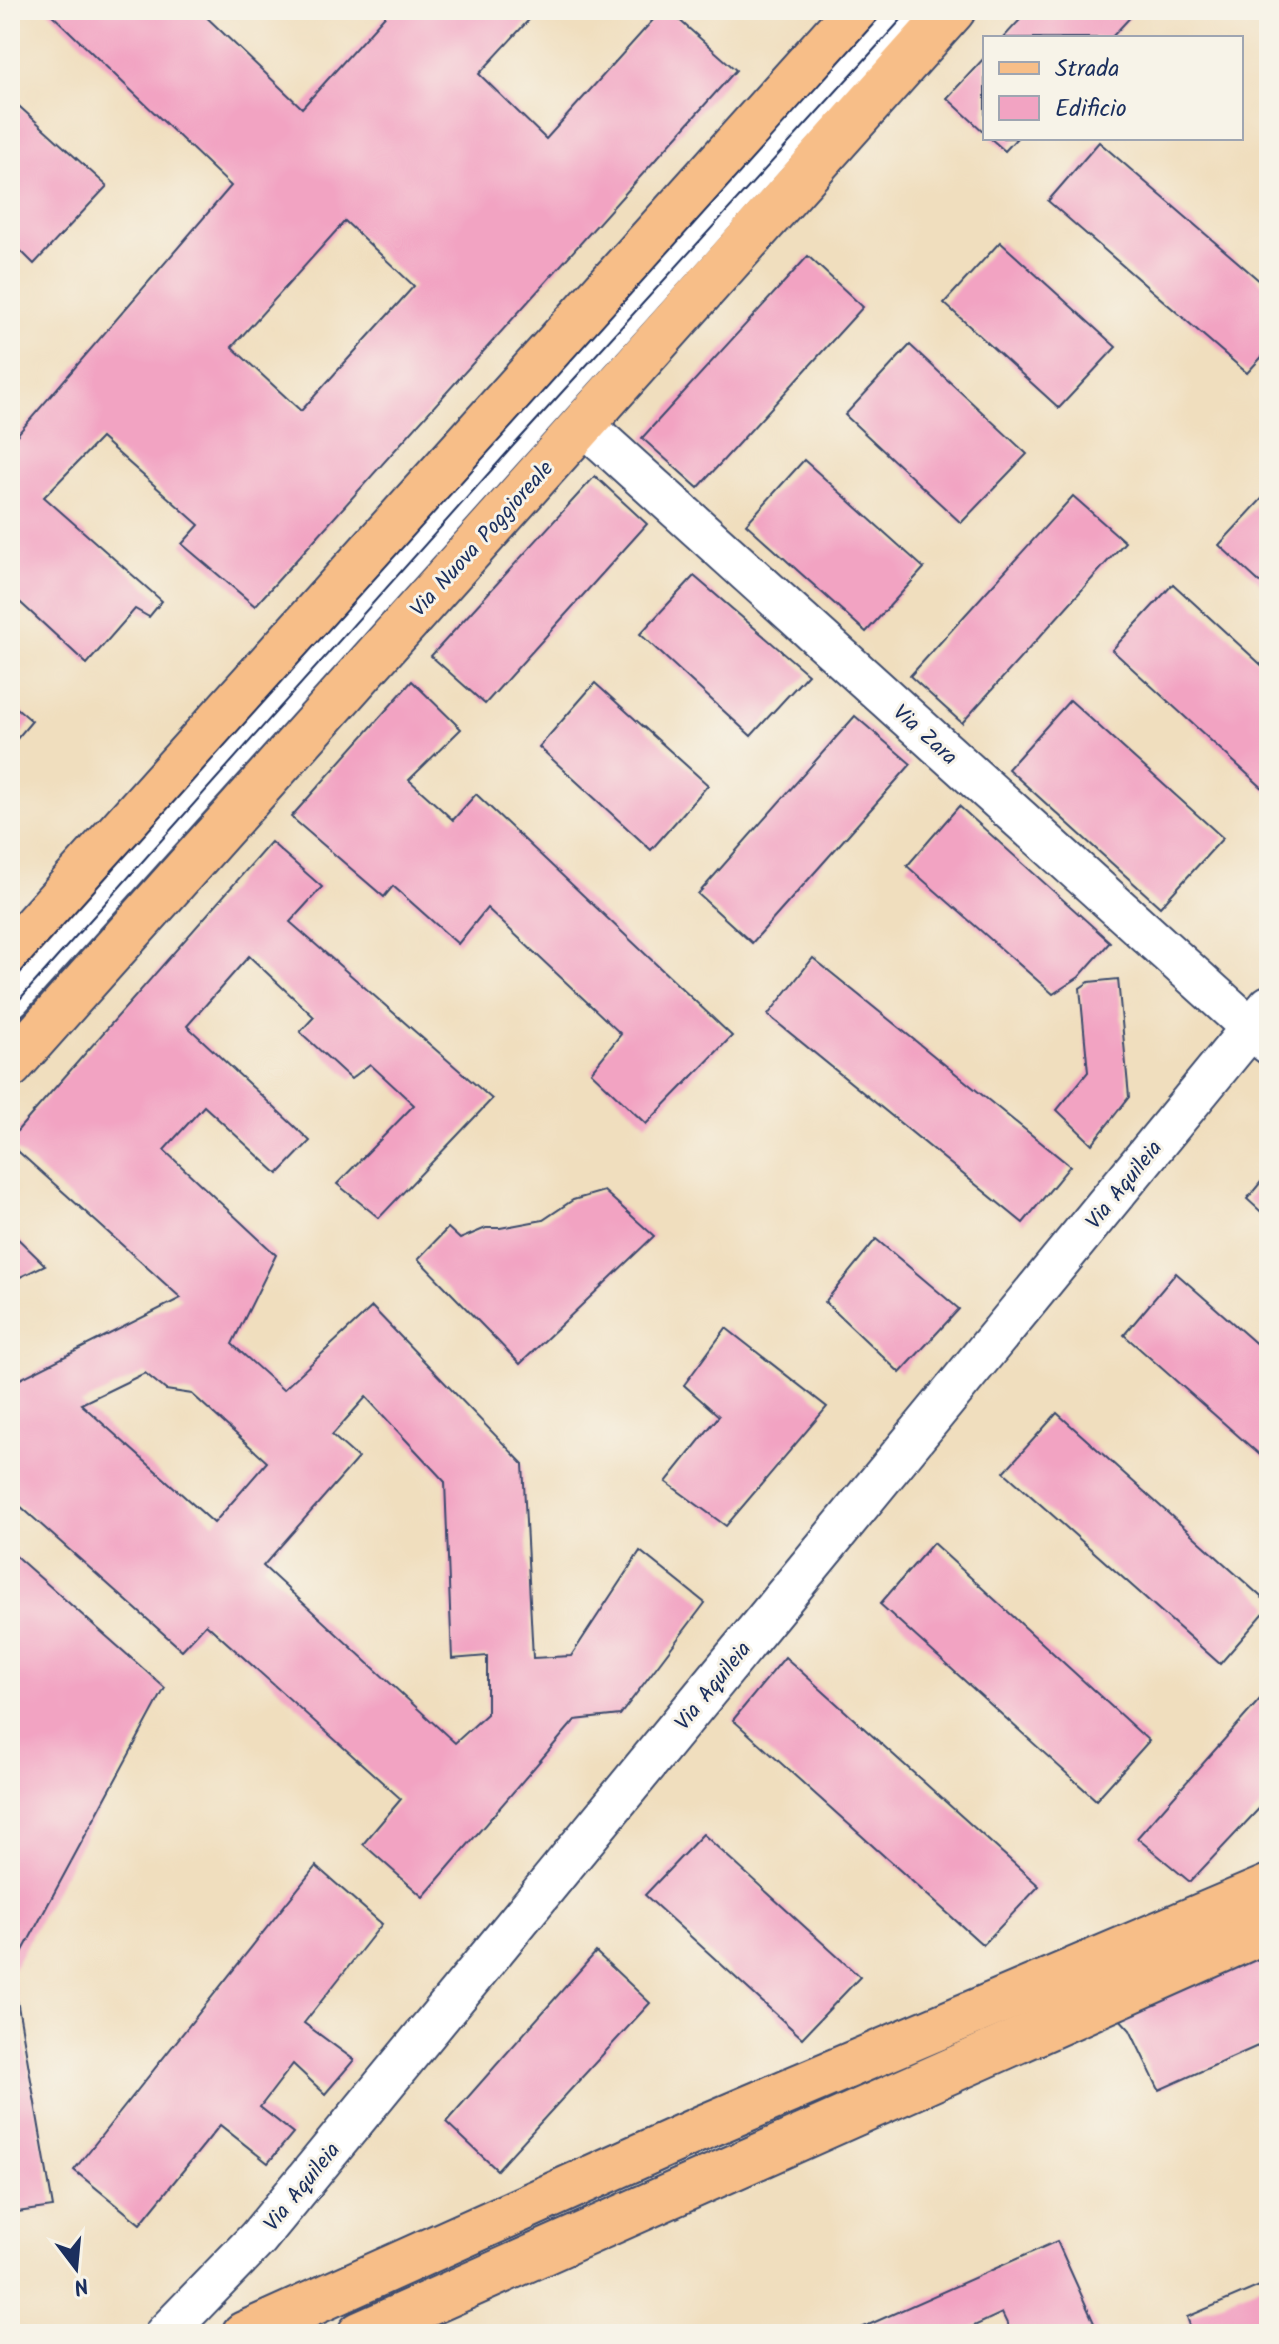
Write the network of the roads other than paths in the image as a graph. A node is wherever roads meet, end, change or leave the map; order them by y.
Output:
1 (856, 10) edge
2 (898, 10) edge
3 (953, 10) edge
4 (583, 424) junction
5 (10, 953) edge
6 (10, 998) edge
7 (1263, 1026) edge
8 (10, 1066) edge
9 (1269, 1887) edge
10 (1269, 1929) edge
11 (165, 2334) edge
12 (244, 2334) edge
13 (360, 2334) edge

1 - 5 main road
2 - 6 street
3 - 4 main road, Via Nuova Poggioreale
4 - 7 street, Via Zara
4 - 8 main road, Via Nuova Poggioreale
7 - 11 street, Via Aquileia
9 - 12 main road
10 - 13 main road

